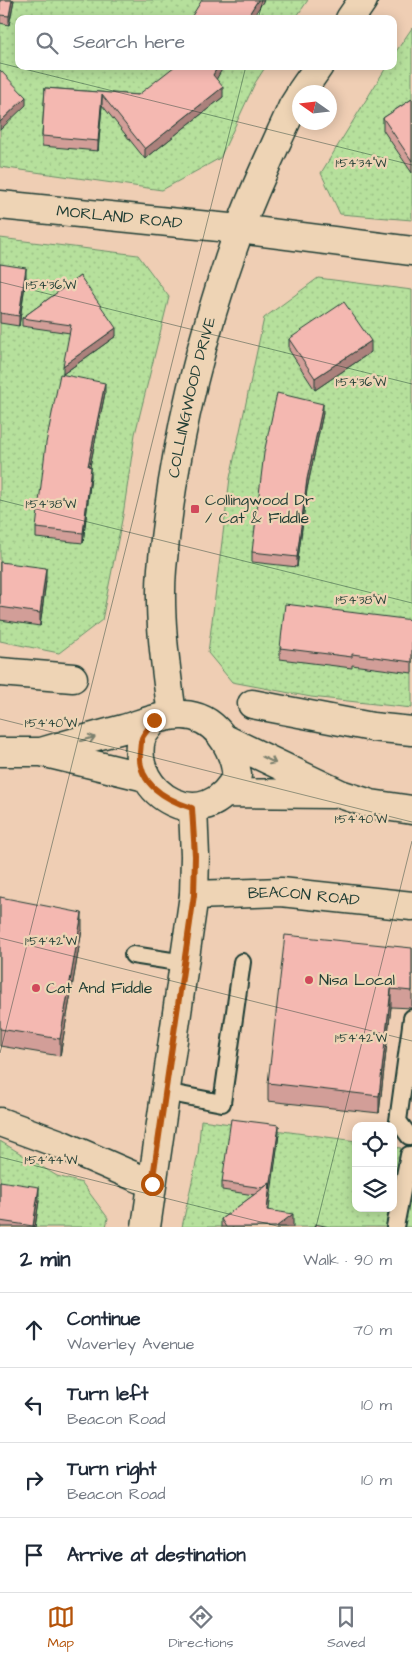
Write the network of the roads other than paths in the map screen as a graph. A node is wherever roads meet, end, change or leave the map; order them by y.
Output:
1 (362, 0) edge
2 (353, 15) edge
3 (316, 70) edge
4 (306, 85) edge
5 (292, 108) edge
6 (0, 205) edge
7 (240, 229) junction
8 (412, 251) edge
9 (0, 672) edge
10 (73, 678) dead end
11 (252, 704) dead end
12 (163, 718) junction
13 (412, 731) edge
14 (225, 739) junction
15 (0, 752) edge
16 (41, 752) junction
17 (146, 777) junction
18 (227, 793) junction
19 (340, 794) junction
20 (192, 808) junction
21 (412, 810) edge
22 (194, 895) junction
23 (412, 906) edge
24 (133, 955) dead end
25 (242, 962) dead end
26 (184, 963) junction
27 (412, 1018) edge
28 (165, 1092) junction
29 (0, 1122) edge
30 (412, 1136) edge
31 (412, 1155) edge
32 (152, 1184) junction
33 (146, 1227) edge
34 (396, 1227) edge

1 - 2 street
3 - 4 street, COLLINGWOOD DRIVE
5 - 7 street, COLLINGWOOD DRIVE
6 - 7 street, MORLAND ROAD
7 - 8 street, MORLAND ROAD
7 - 12 street, COLLINGWOOD DRIVE
9 - 10 street
11 - 13 street
12 - 14 street
16 -> 12 street
12 - 17 street
14 - 18 street
14 -> 19 street
15 - 16 street
16 - 17 street
17 - 20 street
18 - 19 street
18 - 20 street
19 - 21 street
20 - 22 street
22 - 23 street, BEACON ROAD
22 - 26 street
24 - 26 lane
25 - 28 lane
26 - 28 street
27 - 30 lane
28 - 32 street
29 - 32 street
31 - 34 lane
32 - 33 street

